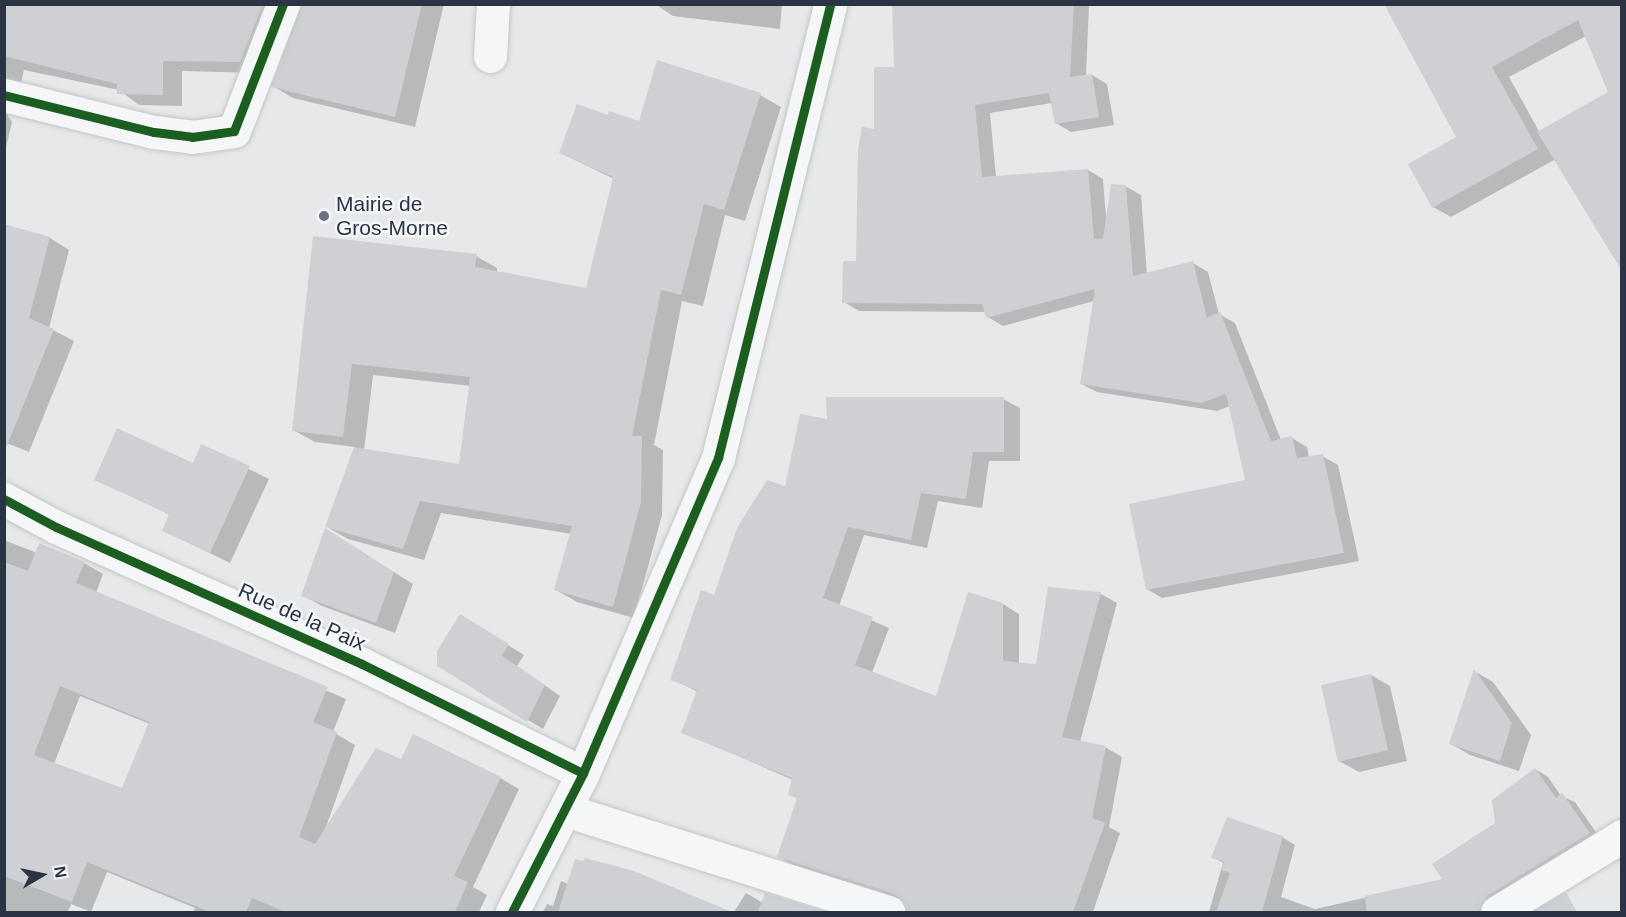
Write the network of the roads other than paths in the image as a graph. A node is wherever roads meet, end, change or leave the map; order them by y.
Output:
1 (283, 4) edge
2 (493, 4) edge
3 (830, 4) edge
4 (490, 56) dead end
5 (4, 95) edge
6 (4, 499) edge
7 (584, 773) junction
8 (566, 810) junction
9 (1622, 836) edge
10 (512, 912) edge
11 (888, 912) edge
12 (1497, 912) edge

1 - 5 street
2 - 4 street
3 - 7 street
6 - 7 street, Rue de la Paix
7 - 8 street
8 - 10 street
8 - 11 street
9 - 12 street

